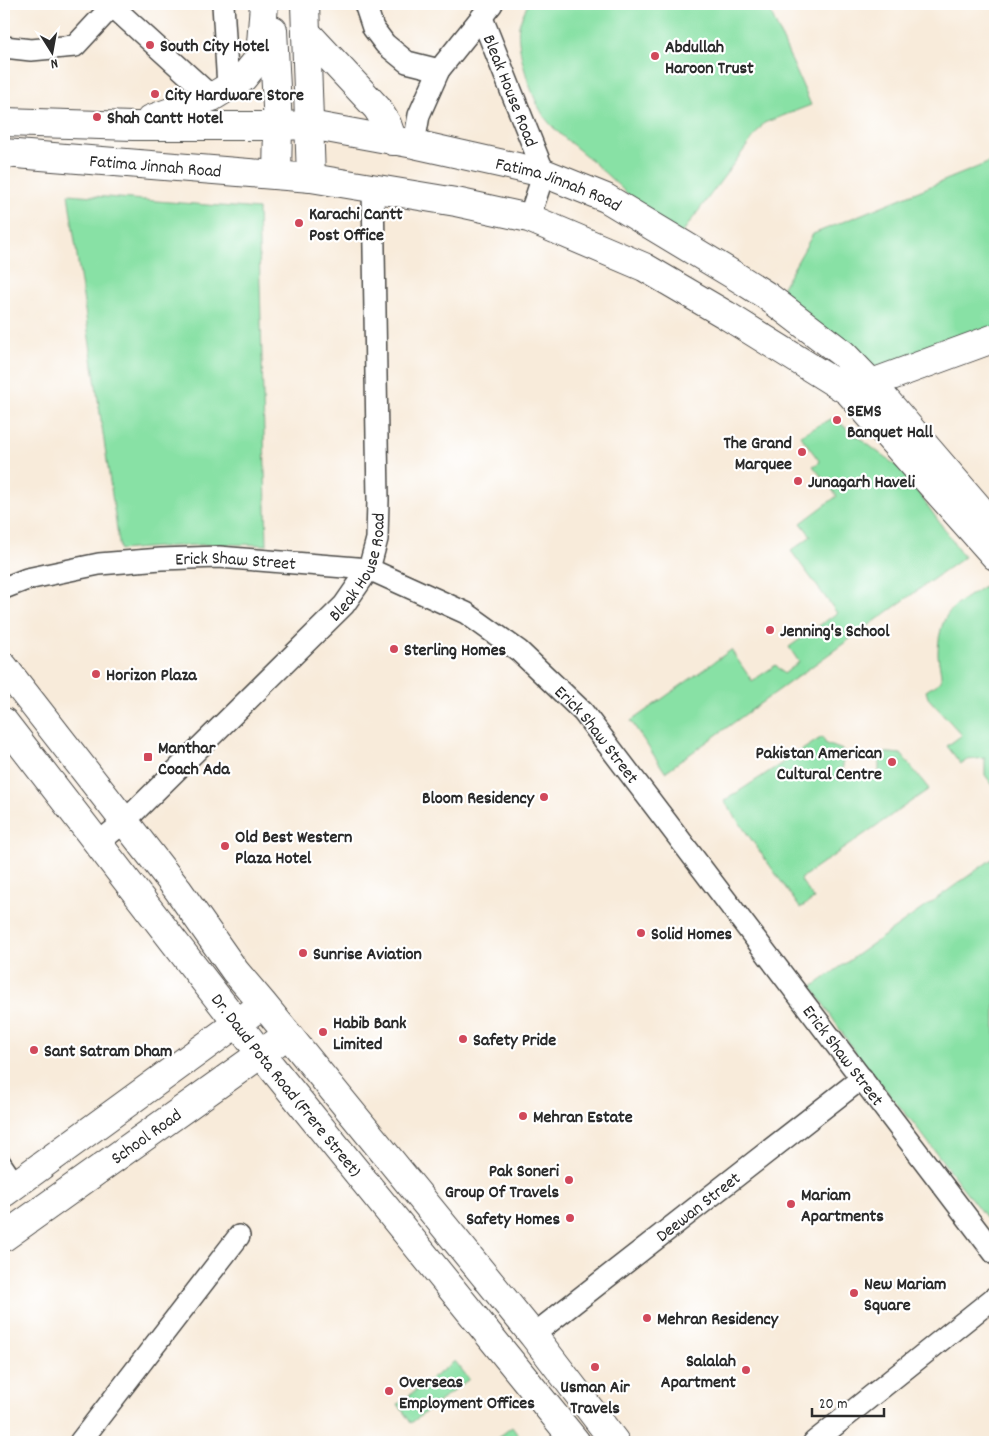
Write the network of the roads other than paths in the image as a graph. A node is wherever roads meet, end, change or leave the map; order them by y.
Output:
1 (112, 4) edge
2 (223, 4) edge
3 (264, 4) edge
4 (272, 4) edge
5 (305, 4) edge
6 (365, 4) edge
7 (487, 11) edge
8 (306, 32) junction
9 (4, 47) edge
10 (439, 70) junction
11 (220, 92) junction
12 (4, 122) edge
13 (310, 125) junction
14 (133, 126) junction
15 (278, 126) junction
16 (404, 142) junction
17 (4, 153) edge
18 (544, 173) junction
19 (277, 175) junction
20 (312, 178) junction
21 (373, 188) junction
22 (530, 218) junction
23 (995, 338) edge
24 (860, 387) junction
25 (995, 527) edge
26 (995, 556) edge
27 (369, 569) junction
28 (4, 588) edge
29 (4, 667) edge
30 (4, 722) edge
31 (124, 822) junction
32 (98, 843) junction
33 (263, 1004) junction
34 (237, 1022) junction
35 (287, 1035) junction
36 (261, 1054) junction
37 (862, 1078) junction
38 (4, 1160) edge
39 (12, 1187) edge
40 (239, 1236) dead end
41 (4, 1237) edge
42 (995, 1254) edge
43 (995, 1297) edge
44 (532, 1335) junction
45 (80, 1442) edge
46 (576, 1442) edge
47 (615, 1442) edge
48 (814, 1442) edge

1 - 9 street
1 - 11 street
2 - 11 street
3 - 11 main road
4 - 15 main road
5 - 8 main road
6 - 10 street
7 - 10 street, Bleak House Road
7 - 18 street, Bleak House Road
8 - 13 main road
8 - 16 main road
10 - 16 street, Bleak House Road
11 - 14 main road
12 - 14 main road, Fatima Jinnah Road
13 - 15 main road, Fatima Jinnah Road
13 - 16 main road, Fatima Jinnah Road
13 - 20 main road
14 - 15 main road, Fatima Jinnah Road
15 - 19 main road
16 - 18 main road, Fatima Jinnah Road
17 - 19 main road, Fatima Jinnah Road
18 - 22 street
18 - 24 main road, Fatima Jinnah Road
19 - 20 main road, Fatima Jinnah Road
20 - 21 main road, Fatima Jinnah Road
21 - 22 main road, Fatima Jinnah Road
21 - 27 street, Bleak House Road
22 - 24 main road, Fatima Jinnah Road
23 - 24 main road
24 - 25 main road, Fatima Jinnah Road
24 - 26 main road, Fatima Jinnah Road
27 - 28 street, Erick Shaw Street
27 - 31 street, Bleak House Road
27 - 37 street, Erick Shaw Street
29 - 31 main road, Dr. Daud Pota Road (Frere Street)
30 - 32 main road, Dr. Daud Pota Road (Frere Street)
31 - 32 street, Bleak House Road
31 - 33 main road, Dr. Daud Pota Road (Frere Street)
32 - 34 main road, Dr. Daud Pota Road (Frere Street)
33 - 34 main road
33 - 35 main road, Dr. Daud Pota Road (Frere Street)
34 - 36 main road, Dr. Daud Pota Road (Frere Street)
34 - 39 main road
35 - 36 main road, School Road
35 - 44 main road, Dr. Daud Pota Road (Frere Street)
36 - 41 main road, School Road
36 - 46 main road, Dr. Daud Pota Road (Frere Street)
37 - 42 street, Erick Shaw Street
37 - 44 street, Deewan Street
38 - 39 lane
40 - 45 street
43 - 48 street
44 - 47 main road, Dr. Daud Pota Road (Frere Street)

